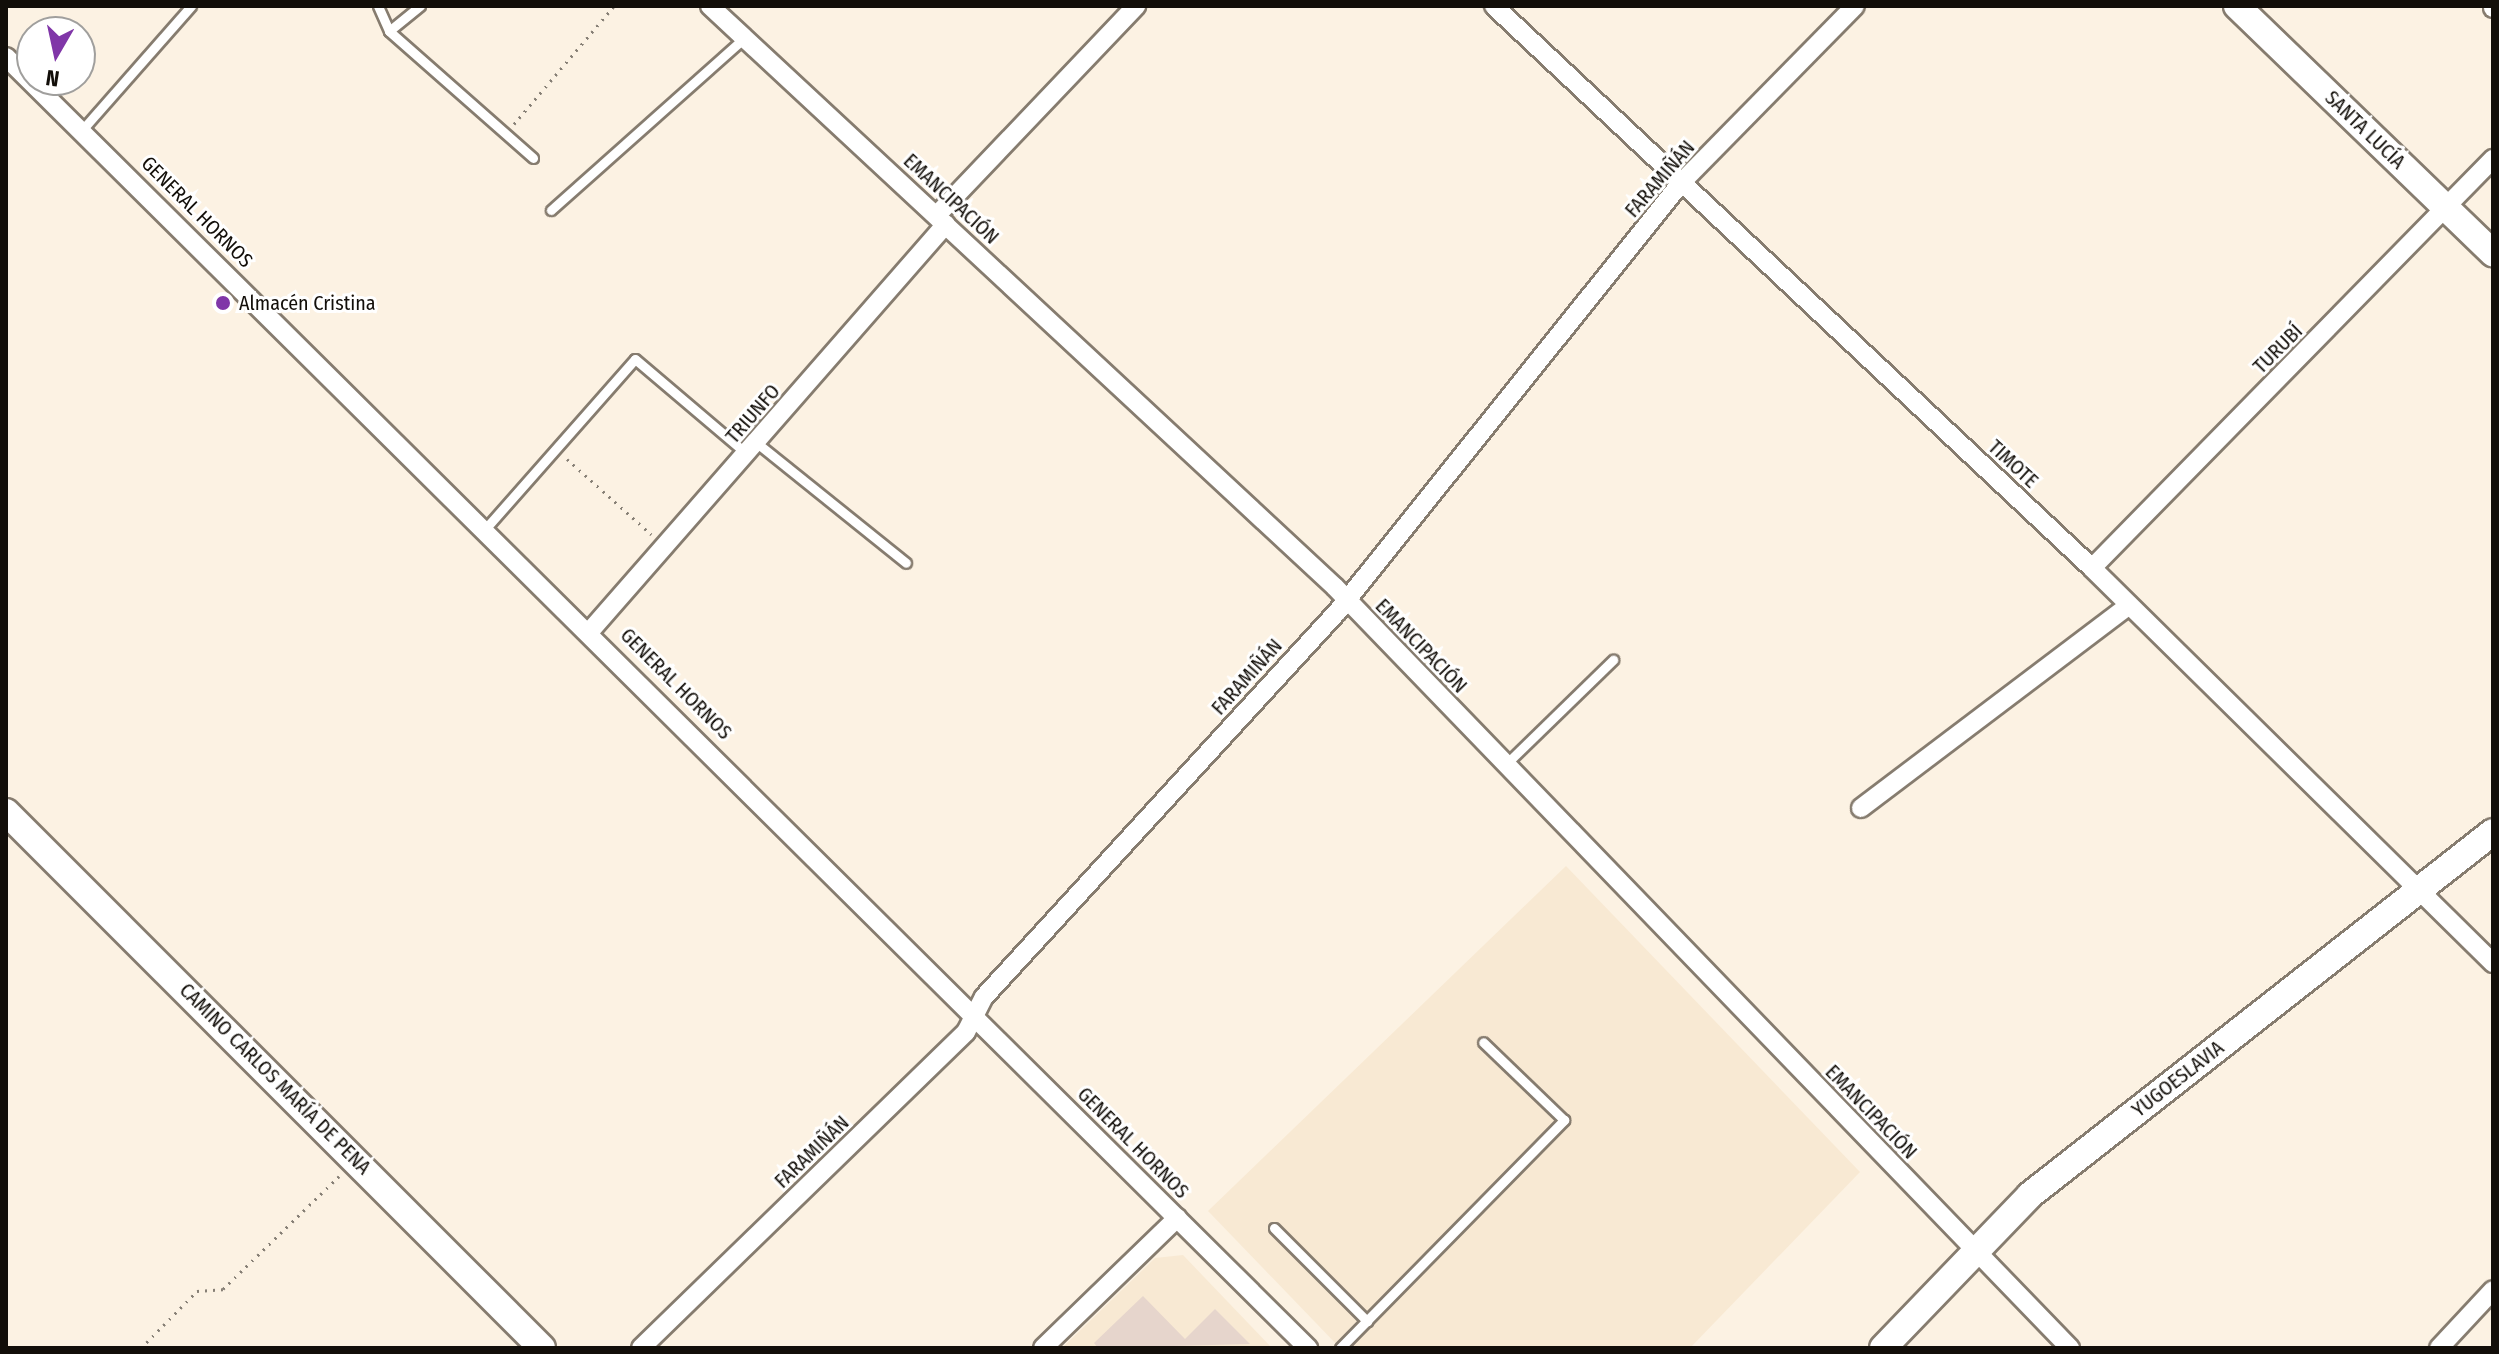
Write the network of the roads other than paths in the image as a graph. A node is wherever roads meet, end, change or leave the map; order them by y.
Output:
1 (191, 6) edge
2 (378, 6) edge
3 (420, 6) edge
4 (710, 6) edge
5 (1136, 6) edge
6 (1494, 6) edge
7 (1855, 6) edge
8 (2246, 9) edge
9 (389, 31) junction
10 (743, 39) junction
11 (6, 57) edge
12 (82, 130) junction
13 (533, 158) dead end
14 (2493, 159) edge
15 (1681, 183) junction
16 (2447, 209) junction
17 (551, 210) dead end
18 (942, 219) junction
19 (2493, 253) edge
20 (752, 448) junction
21 (486, 528) junction
22 (906, 563) dead end
23 (2092, 568) junction
24 (1345, 599) junction
25 (2129, 605) junction
26 (591, 630) junction
27 (1613, 660) dead end
28 (1505, 765) junction
29 (1861, 808) dead end
30 (6, 812) edge
31 (2493, 832) edge
32 (2419, 890) junction
33 (2493, 963) edge
34 (976, 1017) junction
35 (1483, 1042) dead end
36 (1177, 1218) junction
37 (1274, 1228) dead end
38 (1973, 1249) junction
39 (2493, 1290) edge
40 (1367, 1321) junction
41 (542, 1348) edge
42 (641, 1348) edge
43 (1043, 1348) edge
44 (1308, 1348) edge
45 (1340, 1348) edge
46 (1883, 1348) edge
47 (2070, 1348) edge
48 (2439, 1348) edge

1 - 12 lane
2 - 9 lane
3 - 9 lane
4 - 10 street, EMANCIPACIÓN
5 - 18 street, TRIUNFO
6 - 15 street, TIMOTE
7 - 15 street, FARAMIÑÁN
8 - 16 street, SANTA LUCÍA
9 - 13 lane
10 - 17 lane
10 - 18 street, EMANCIPACIÓN
11 - 12 street, GENERAL HORNOS
12 - 21 street, GENERAL HORNOS
14 - 16 street, TURUBÍ
15 - 23 street, TIMOTE
15 - 24 street, FARAMIÑÁN
16 - 19 street, SANTA LUCÍA
16 - 23 street, TURUBÍ
18 - 20 street, TRIUNFO
18 - 24 street, EMANCIPACIÓN
20 - 21 lane
20 - 22 lane
20 - 26 street, TRIUNFO
21 - 26 street, GENERAL HORNOS
23 - 25 street, TIMOTE
24 - 28 street, EMANCIPACIÓN
24 - 34 street, FARAMIÑÁN
25 - 29 street
25 - 32 street, TIMOTE
26 - 34 street, GENERAL HORNOS
27 - 28 lane
28 - 38 street, EMANCIPACIÓN
30 - 41 street, CAMINO CARLOS MARÍA DE PENA
31 - 32 street, YUGOESLAVIA
32 - 33 street, TIMOTE
32 - 38 street, YUGOESLAVIA
34 - 36 street, GENERAL HORNOS
34 - 42 street, FARAMIÑÁN
35 - 40 lane
36 - 43 street
36 - 44 street, GENERAL HORNOS
37 - 40 lane
38 - 46 street, YUGOESLAVIA
38 - 47 street, EMANCIPACIÓN
39 - 48 street
40 - 45 lane

